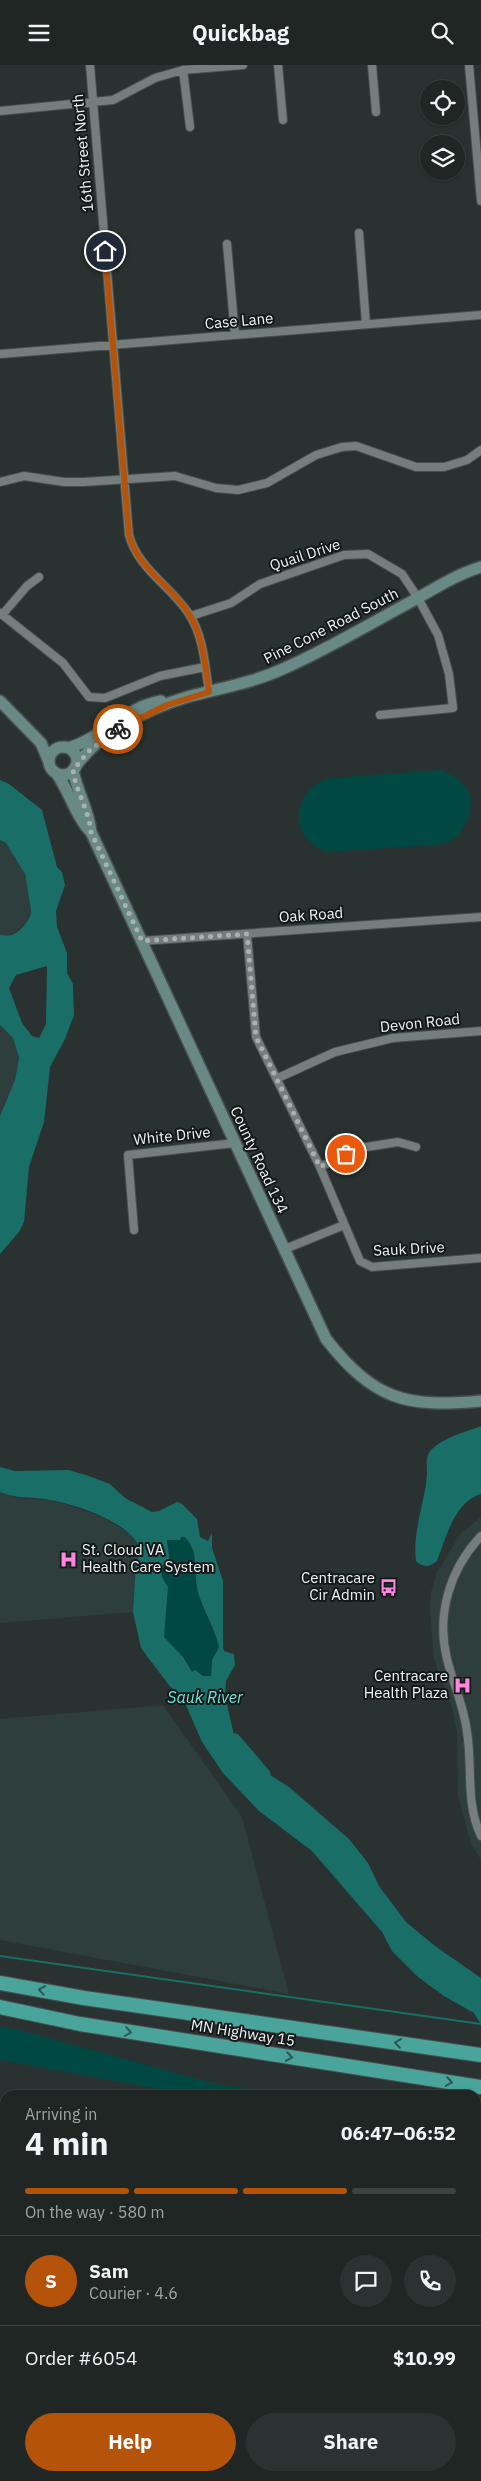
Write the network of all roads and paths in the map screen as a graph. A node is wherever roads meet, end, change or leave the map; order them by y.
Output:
1 (90, 65) edge
2 (243, 65) edge
3 (278, 65) edge
4 (372, 65) edge
5 (469, 65) edge
6 (183, 70) junction
7 (93, 101) junction
8 (0, 111) edge
9 (376, 112) dead end
10 (283, 120) dead end
11 (190, 127) dead end
12 (481, 201) edge
13 (359, 233) dead end
14 (227, 244) dead end
15 (481, 315) edge
16 (366, 324) junction
17 (235, 335) junction
18 (113, 345) junction
19 (0, 355) edge
20 (481, 450) edge
21 (124, 479) junction
22 (0, 482) edge
23 (481, 567) edge
24 (40, 577) dead end
25 (418, 598) junction
26 (1, 614) edge
27 (191, 616) junction
28 (205, 667) junction
29 (209, 692) junction
30 (188, 697) junction
31 (0, 701) edge
32 (380, 715) dead end
33 (63, 748) junction
34 (49, 762) junction
35 (74, 769) junction
36 (57, 774) junction
37 (91, 832) junction
38 (481, 917) edge
39 (247, 934) junction
40 (142, 941) junction
41 (481, 1031) edge
42 (278, 1078) junction
43 (235, 1143) junction
44 (416, 1147) dead end
45 (320, 1167) junction
46 (344, 1225) junction
47 (134, 1229) dead end
48 (285, 1249) junction
49 (481, 1258) edge
50 (481, 1401) edge
51 (481, 1536) edge
52 (481, 1837) edge
53 (0, 1983) edge
54 (0, 2007) edge
55 (481, 2055) edge
56 (481, 2087) edge

1 - 7 street, 16th Street North
2 - 6 street
3 - 10 street
4 - 9 street
5 - 12 street
6 - 7 street
6 - 11 street
7 - 8 street
7 - 18 street, 16th Street North
13 - 16 street
14 - 17 street
15 - 16 street, Case Lane
16 - 17 street, Case Lane
17 - 18 street, Case Lane
18 - 19 street, Case Lane
18 - 21 street, 16th Street North
20 - 21 street
21 - 22 street
21 - 27 street, 16th Street North
23 - 25 street, Pine Cone Road South
24 - 26 street
25 - 27 street, Quail Drive
25 - 29 street, Pine Cone Road South
25 - 32 street, Quail Drive
26 - 28 street
27 - 28 street, 16th Street North
28 - 29 street, 16th Street North
29 - 30 street, Pine Cone Road South
30 - 33 street, Pine Cone Road South
30 - 35 street, Pine Cone Road South
31 - 33 street
31 - 34 street
33 - 34 street
33 - 35 street
34 - 36 street
35 - 36 street
35 - 37 street, County Road 134
36 - 37 street, County Road 134
37 - 40 street, County Road 134
38 - 39 street, Oak Road
39 - 40 street, Oak Road
39 - 42 street, Sauk Drive
40 - 43 street, County Road 134
41 - 42 street, Devon Road
42 - 45 street, Sauk Drive
43 - 47 street, White Drive
43 - 48 street, County Road 134
44 - 45 street
45 - 46 street, Sauk Drive
46 - 48 street
46 - 49 street, Sauk Drive
48 - 50 street, County Road 134
51 - 52 street
55 -> 53 highway, MN Highway 15
54 -> 56 highway, MN Highway 15

